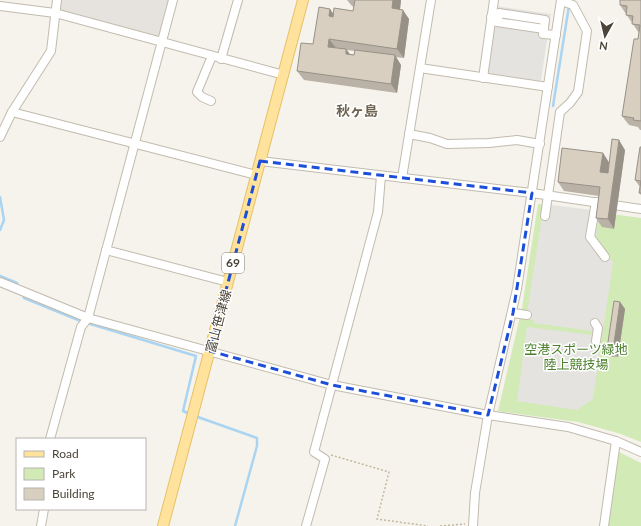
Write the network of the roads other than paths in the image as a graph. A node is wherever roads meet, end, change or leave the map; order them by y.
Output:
1 (57, 0) edge
2 (173, 0) edge
3 (238, 0) edge
4 (304, 0) edge
5 (430, 0) edge
6 (494, 0) edge
7 (565, 2) edge
8 (0, 6) edge
9 (55, 13) junction
10 (495, 18) junction
11 (556, 36) junction
12 (162, 43) junction
13 (212, 56) junction
14 (221, 59) junction
15 (420, 68) junction
16 (284, 75) junction
17 (483, 78) junction
18 (548, 87) junction
19 (211, 101) dead end
20 (12, 112) junction
21 (409, 134) junction
22 (0, 137) edge
23 (135, 144) junction
24 (540, 144) junction
25 (260, 161) junction
26 (256, 176) junction
27 (381, 176) junction
28 (402, 178) junction
29 (532, 193) junction
30 (548, 195) junction
31 (596, 202) junction
32 (641, 209) edge
33 (545, 216) dead end
34 (106, 250) junction
35 (605, 257) dead end
36 (0, 282) edge
37 (228, 282) junction
38 (512, 313) junction
39 (527, 315) dead end
40 (88, 318) junction
41 (595, 323) dead end
42 (596, 341) dead end
43 (210, 351) junction
44 (332, 385) junction
45 (488, 415) junction
46 (50, 438) edge
47 (616, 441) junction
48 (641, 452) edge
49 (44, 510) edge
50 (309, 525) edge
51 (473, 525) edge
52 (41, 526) edge
53 (163, 526) edge
54 (604, 526) edge

1 - 9 street
2 - 12 street
3 - 14 street
4 - 16 main road, 富山笹津線 / 69
5 - 15 street
6 - 10 street
7 - 11 street
7 - 30 street
8 - 9 street
9 - 12 street
9 - 20 street
10 - 11 street
10 - 17 street
11 - 18 street
12 - 13 street
12 - 23 street
13 - 14 street
13 - 19 street
14 - 16 street
15 - 17 street
15 - 21 street
16 - 25 main road, 富山笹津線 / 69
17 - 18 street
18 - 24 street
20 - 22 street
20 - 23 street
21 - 24 street
21 - 28 street
23 - 26 street
23 - 34 street
24 - 29 street
25 - 26 main road, 富山笹津線 / 69
25 - 27 street
26 - 37 main road, 富山笹津線 / 69
27 - 28 street
27 - 44 street
28 - 29 street
29 - 30 street
29 - 38 street
30 - 31 street
30 - 33 street
31 - 32 street
31 - 35 street
34 - 37 street
34 - 40 street
36 - 40 street
37 - 43 main road, 富山笹津線 / 69
38 - 39 street
38 - 45 street
40 - 43 street
40 - 46 street
41 - 42 street
43 - 44 street
43 - 53 main road, 富山笹津線 / 69
44 - 45 street
44 - 50 street
45 - 47 street
45 - 51 street
47 - 48 street
47 - 54 street
49 - 52 street

